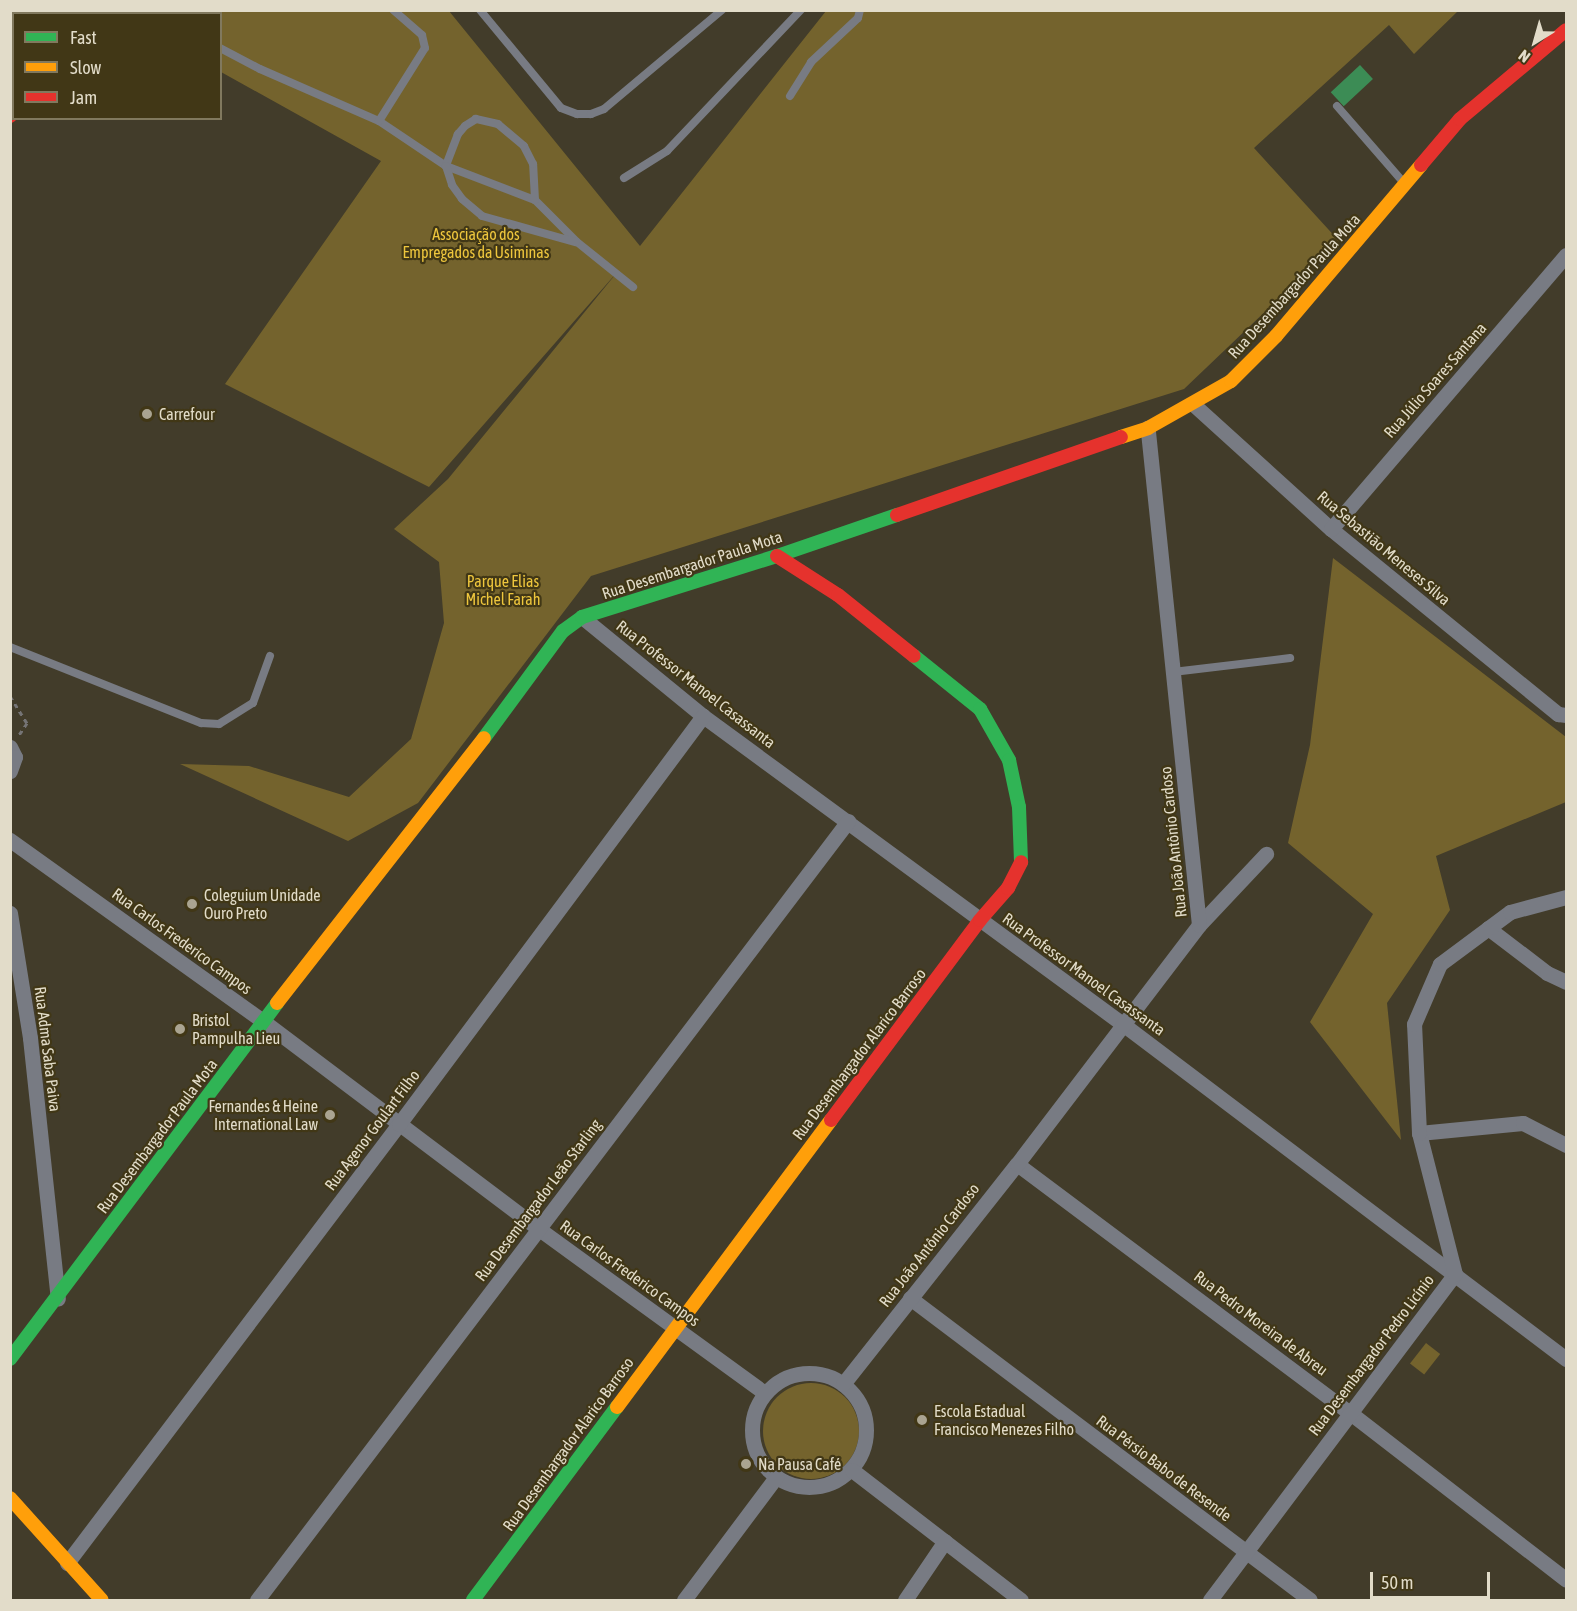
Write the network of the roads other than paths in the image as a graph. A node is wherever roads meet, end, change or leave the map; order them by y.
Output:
1 (393, 10) edge
2 (480, 10) edge
3 (722, 10) edge
4 (801, 10) edge
5 (860, 10) edge
6 (1566, 30) edge
7 (222, 49) edge
8 (789, 96) dead end
9 (1337, 106) dead end
10 (379, 121) junction
11 (446, 166) junction
12 (624, 178) dead end
13 (1406, 185) junction
14 (535, 200) junction
15 (577, 242) junction
16 (1566, 255) edge
17 (633, 287) dead end
18 (1192, 404) junction
19 (1148, 428) junction
20 (1331, 529) junction
21 (777, 556) junction
22 (582, 617) junction
23 (10, 647) edge
24 (270, 656) dead end
25 (1290, 658) dead end
26 (1173, 672) junction
27 (1562, 714) edge
28 (703, 716) junction
29 (10, 747) edge
30 (10, 771) edge
31 (848, 821) junction
32 (10, 840) edge
33 (1266, 854) dead end
34 (1566, 897) edge
35 (10, 913) edge
36 (980, 920) junction
37 (1199, 925) junction
38 (1488, 928) junction
39 (1566, 982) edge
40 (263, 1021) junction
41 (1124, 1025) junction
42 (399, 1124) junction
43 (1419, 1133) junction
44 (1566, 1145) edge
45 (1017, 1164) junction
46 (539, 1229) junction
47 (1455, 1274) junction
48 (58, 1298) junction
49 (910, 1298) junction
50 (674, 1329) junction
51 (10, 1359) edge
52 (1566, 1359) edge
53 (843, 1384) junction
54 (765, 1393) junction
55 (1349, 1412) junction
56 (852, 1470) junction
57 (776, 1477) junction
58 (10, 1498) edge
59 (945, 1541) junction
60 (1247, 1553) junction
61 (67, 1563) junction
62 (1566, 1580) edge
63 (97, 1598) edge
64 (257, 1600) edge
65 (473, 1600) edge
66 (684, 1600) edge
67 (905, 1600) edge
68 (1021, 1600) edge
69 (1210, 1600) edge
70 (1310, 1600) edge

1 - 10 lane
2 - 3 lane
4 - 12 lane
5 - 8 lane
6 - 13 street, Rua Desembargador Paula Mota
7 - 10 lane
9 - 13 lane
10 - 11 lane
11 - 14 lane
11 - 14 lane
11 - 15 lane
13 - 18 street, Rua Desembargador Paula Mota
14 - 15 lane
15 - 17 lane
16 - 20 street, Rua Júlio Soares Santana
18 - 19 street, Rua Desembargador Paula Mota
18 - 20 street, Rua Sebastião Meneses Silva
19 - 21 street, Rua Desembargador Paula Mota
19 - 26 street, Rua João Antônio Cardoso
20 - 27 street, Rua Sebastião Meneses Silva
21 - 22 street, Rua Desembargador Paula Mota
21 - 36 street, Rua Desembargador Alarico Barroso
22 - 28 street, Rua Professor Manoel Casassanta
22 - 40 street, Rua Desembargador Paula Mota
23 - 24 lane
25 - 26 lane
26 - 37 street, Rua João Antônio Cardoso
28 - 31 street, Rua Professor Manoel Casassanta
28 - 42 street, Rua Agenor Goulart Filho
29 - 30 street
31 - 36 street, Rua Professor Manoel Casassanta
31 - 46 street, Rua Desembargador Leão Starling
32 - 40 street, Rua Carlos Frederico Campos
33 - 37 street
34 - 38 street, Rua Desembargador Pedro Licínio
35 - 48 street, Rua Adma Saba Paiva
36 - 41 street, Rua Professor Manoel Casassanta
36 - 50 street, Rua Desembargador Alarico Barroso
37 - 41 street, Rua João Antônio Cardoso
38 - 39 street
38 - 43 street, Rua Desembargador Pedro Licínio
40 - 42 street, Rua Carlos Frederico Campos
40 - 48 street, Rua Desembargador Paula Mota
41 - 45 street, Rua João Antônio Cardoso
41 - 47 street, Rua Professor Manoel Casassanta
42 - 46 street, Rua Carlos Frederico Campos
42 - 61 street, Rua Agenor Goulart Filho
43 - 44 street
43 - 47 street, Rua Desembargador Pedro Licínio
45 - 49 street, Rua João Antônio Cardoso
45 - 55 street, Rua Pedro Moreira de Abreu
46 - 50 street, Rua Carlos Frederico Campos
46 - 64 street, Rua Desembargador Leão Starling
47 - 52 street, Rua Professor Manoel Casassanta
47 - 55 street, Rua Desembargador Pedro Licínio
48 - 51 street, Rua Desembargador Paula Mota
49 - 53 street, Rua João Antônio Cardoso
49 - 60 street, Rua Pérsio Babo de Resende
50 - 54 street, Rua Carlos Frederico Campos
50 - 65 street, Rua Desembargador Alarico Barroso
53 - 54 street
53 - 56 street
54 - 57 street
55 - 60 street, Rua Desembargador Pedro Licínio
55 - 62 street, Rua Pedro Moreira de Abreu
56 - 57 street
56 - 59 street
57 - 66 street
58 - 61 street
59 - 67 street
59 - 68 street
60 - 69 street, Rua Desembargador Pedro Licínio
60 - 70 street, Rua Pérsio Babo de Resende
61 - 63 street

